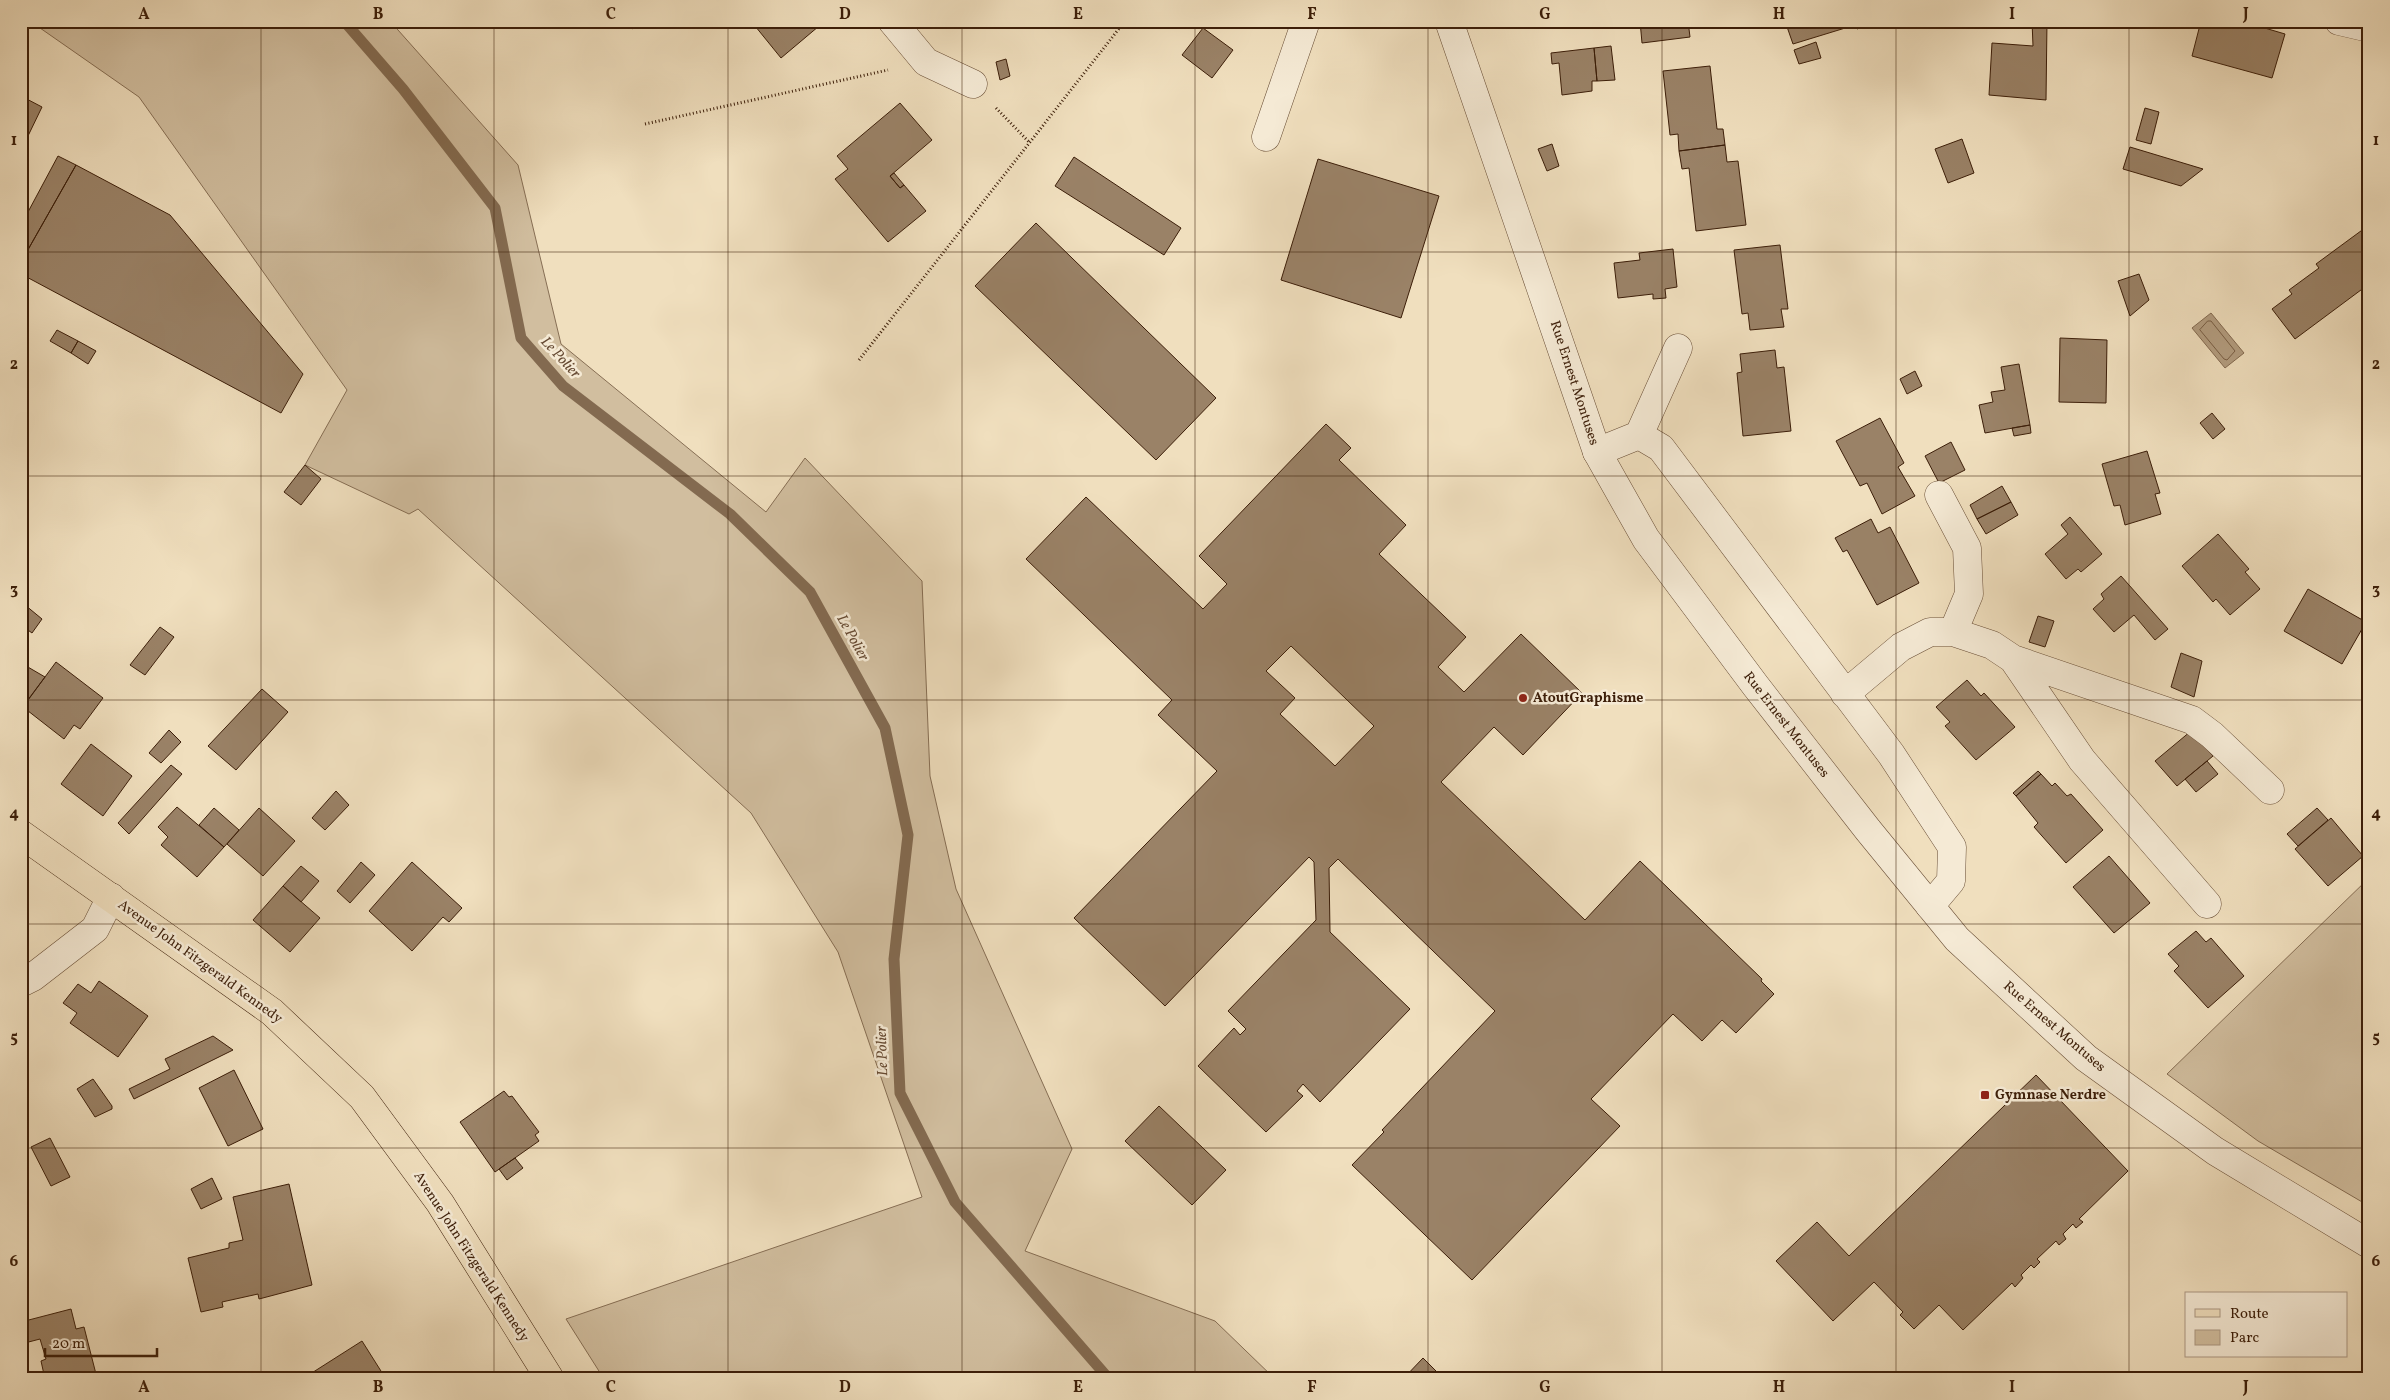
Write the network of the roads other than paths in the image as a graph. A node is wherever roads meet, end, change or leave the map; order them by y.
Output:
1 (892, 21) edge
2 (1306, 21) edge
3 (1449, 21) edge
4 (2339, 21) edge
5 (2369, 28) edge
6 (973, 84) road end
7 (1266, 137) dead end
8 (1678, 348) dead end
9 (1639, 435) junction
10 (1597, 452) junction
11 (1939, 495) dead end
12 (1953, 632) junction
13 (2013, 659) junction
14 (1845, 694) junction
15 (2270, 790) dead end
16 (21, 834) edge
17 (112, 897) junction
18 (2207, 904) dead end
19 (1930, 906) junction
20 (21, 983) edge
21 (2369, 1244) edge
22 (550, 1379) edge

1 - 6 street
2 - 7 street
3 - 10 street, Rue Ernest Montuses
4 - 5 street
8 - 9 street
9 - 10 street
9 - 14 street
10 - 19 street, Rue Ernest Montuses
11 - 12 street
12 - 13 street
12 - 14 street
13 - 15 street
13 - 18 street
14 - 19 street
16 - 17 main road, Avenue John Fitzgerald Kennedy
17 - 20 street
17 - 22 main road, Avenue John Fitzgerald Kennedy
19 - 21 street, Rue Ernest Montuses

